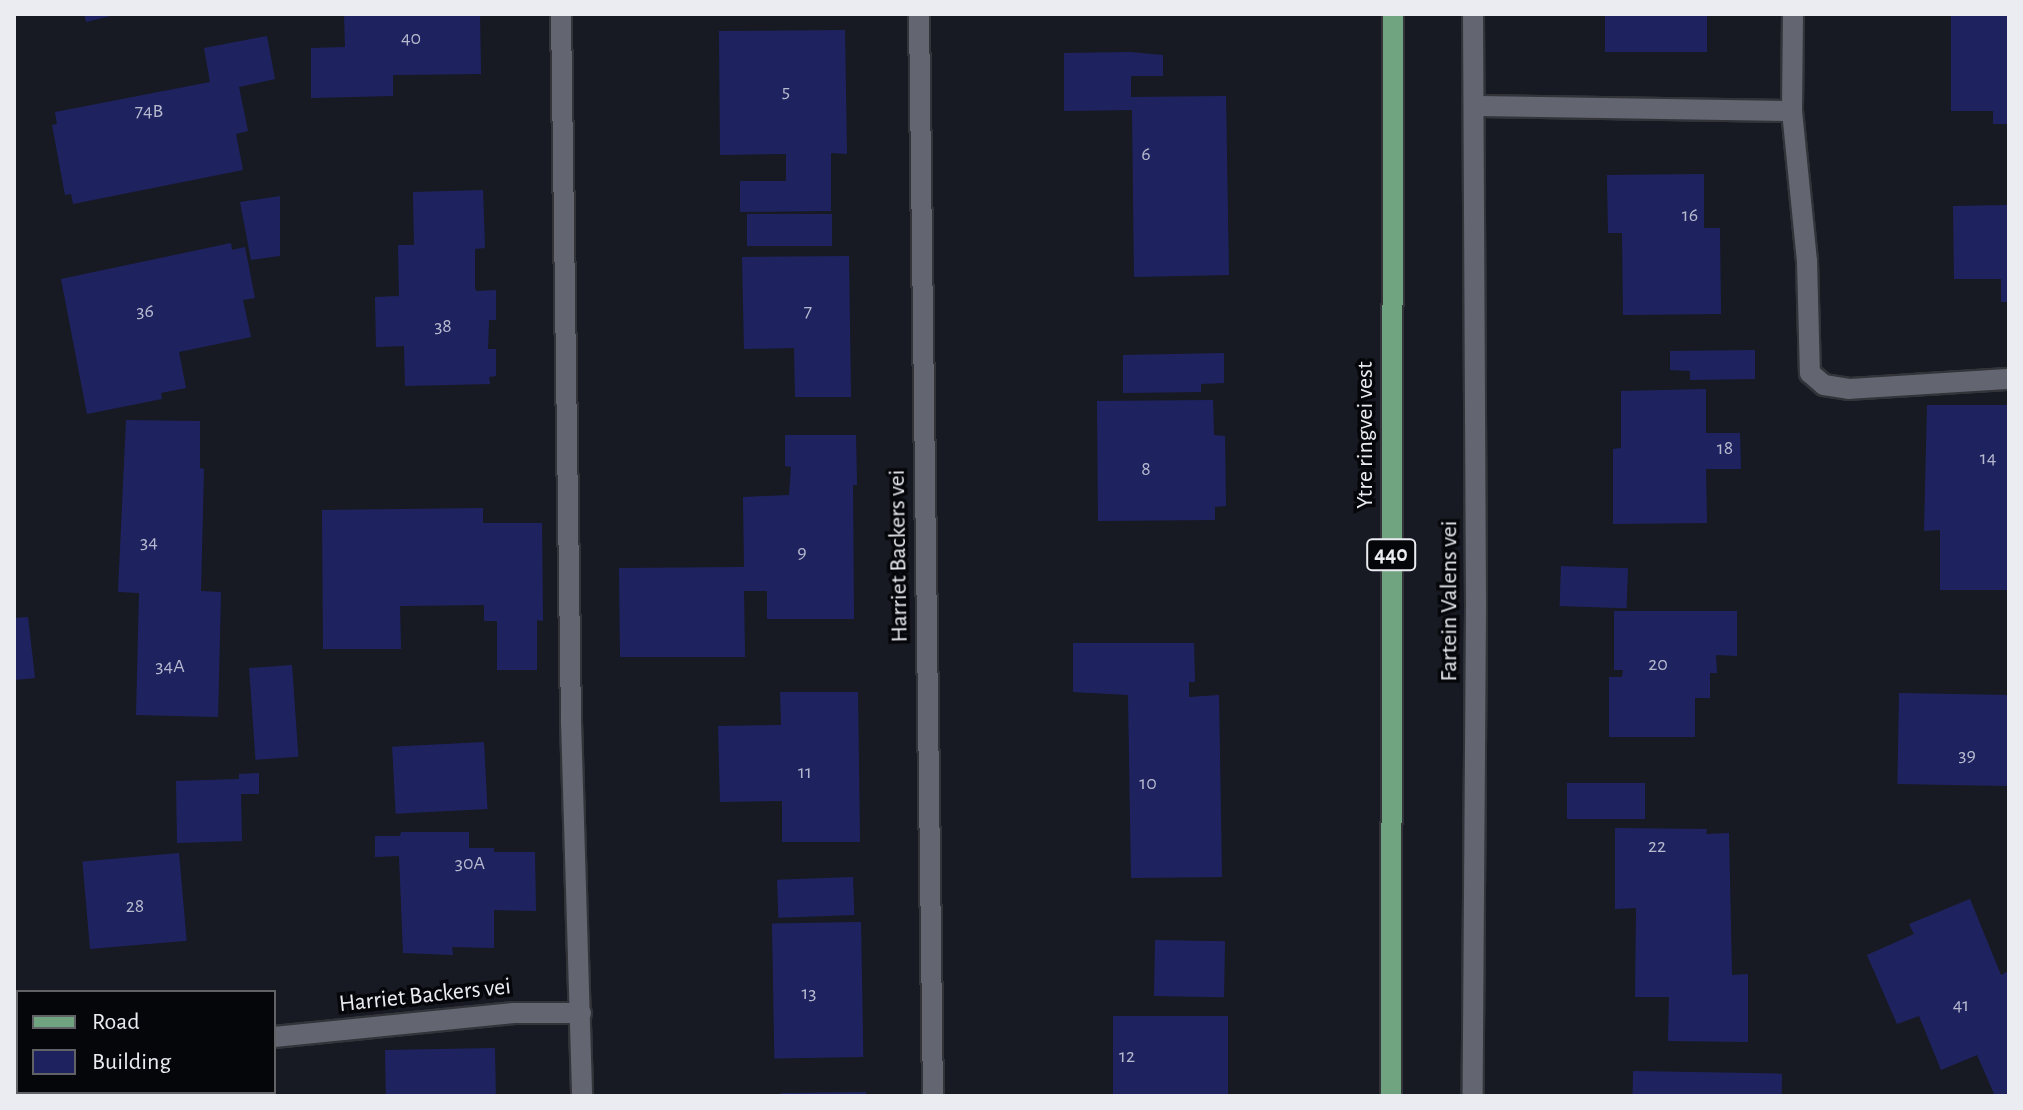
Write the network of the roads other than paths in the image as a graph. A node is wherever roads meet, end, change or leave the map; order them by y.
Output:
1 (561, 14) edge
2 (919, 14) edge
3 (1393, 14) edge
4 (1473, 14) edge
5 (1793, 14) edge
6 (1474, 106) junction
7 (1792, 111) junction
8 (2009, 379) edge
9 (581, 1013) junction
10 (276, 1037) edge
11 (582, 1096) edge
12 (933, 1096) edge
13 (1391, 1096) edge
14 (1473, 1096) edge

1 - 9 street
2 - 12 street, Harriet Backers vei
3 - 13 main road, Ytre ringvei vest / 440
4 - 6 street, Fartein Valens vei
5 - 7 street
6 - 7 street
6 - 14 street, Fartein Valens vei
7 - 8 street
9 - 10 street, Harriet Backers vei
9 - 11 street

